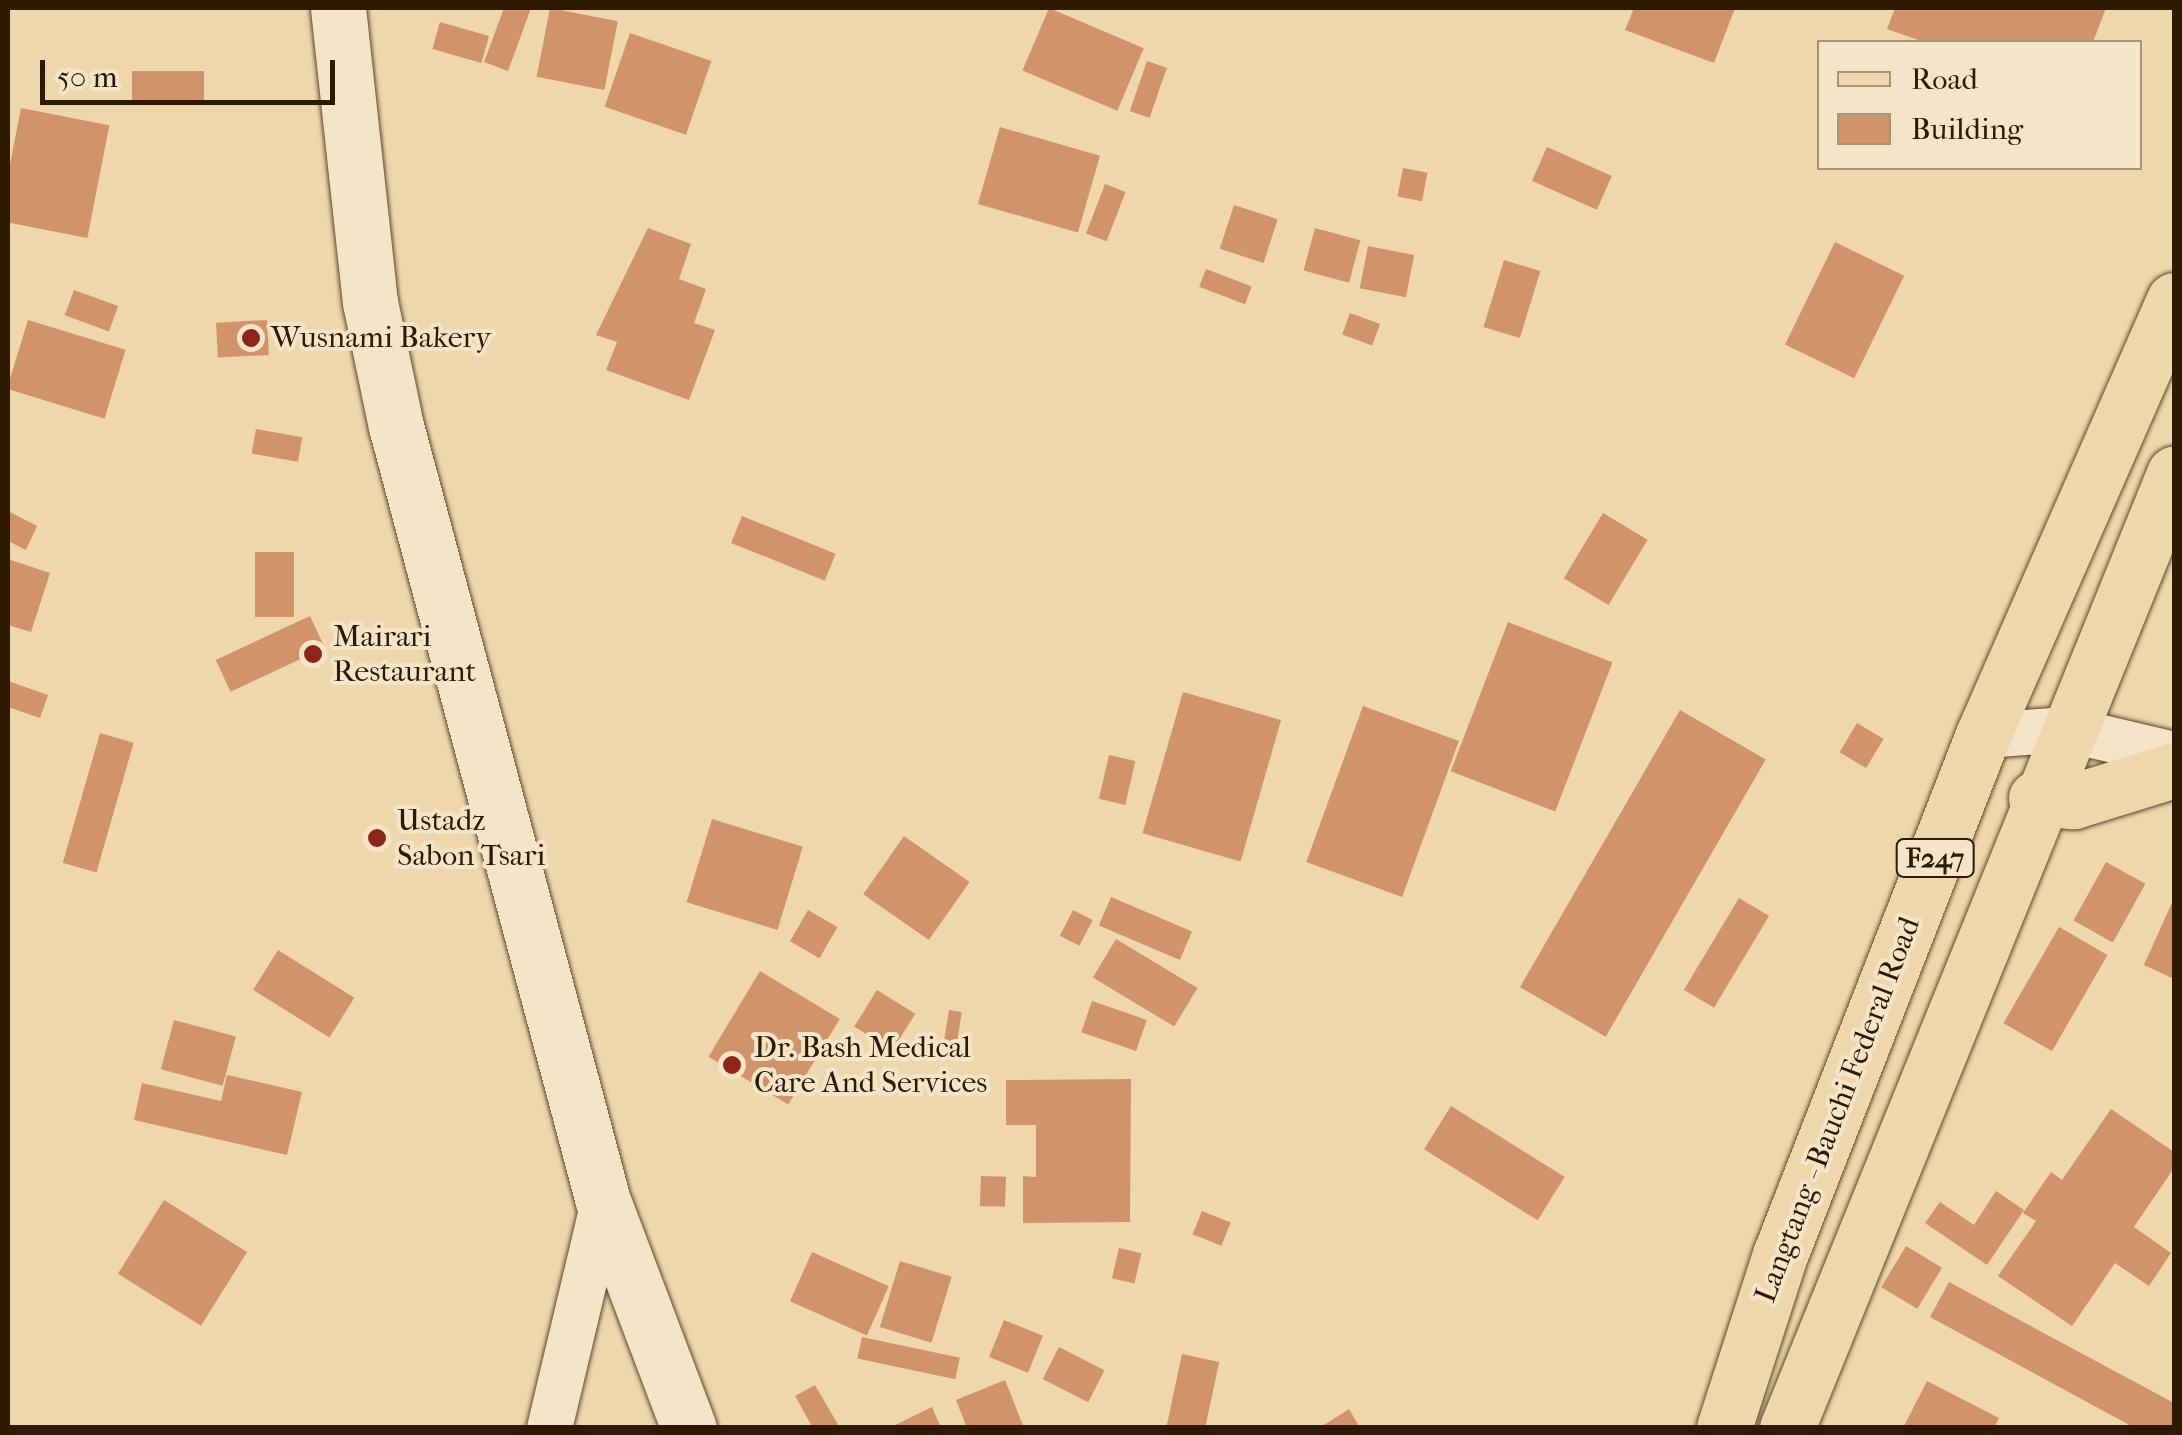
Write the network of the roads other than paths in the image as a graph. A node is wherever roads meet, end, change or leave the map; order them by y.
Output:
1 (338, 8) edge
2 (2174, 300) edge
3 (2174, 474) edge
4 (2066, 728) junction
5 (1982, 735) junction
6 (2174, 754) edge
7 (2174, 770) edge
8 (2036, 798) junction
9 (604, 1201) junction
10 (549, 1428) edge
11 (689, 1428) edge
12 (1724, 1428) edge
13 (1787, 1428) edge

1 - 9 street
2 - 5 main road, Langtang - Bauchi Federal Road / F247
3 - 4 main road, F247
4 - 5 street
4 - 6 street
4 - 8 main road, F247
5 - 12 main road, Langtang - Bauchi Federal Road / F247
7 - 8 main road
8 - 13 main road, F247
9 - 10 street
9 - 11 street

